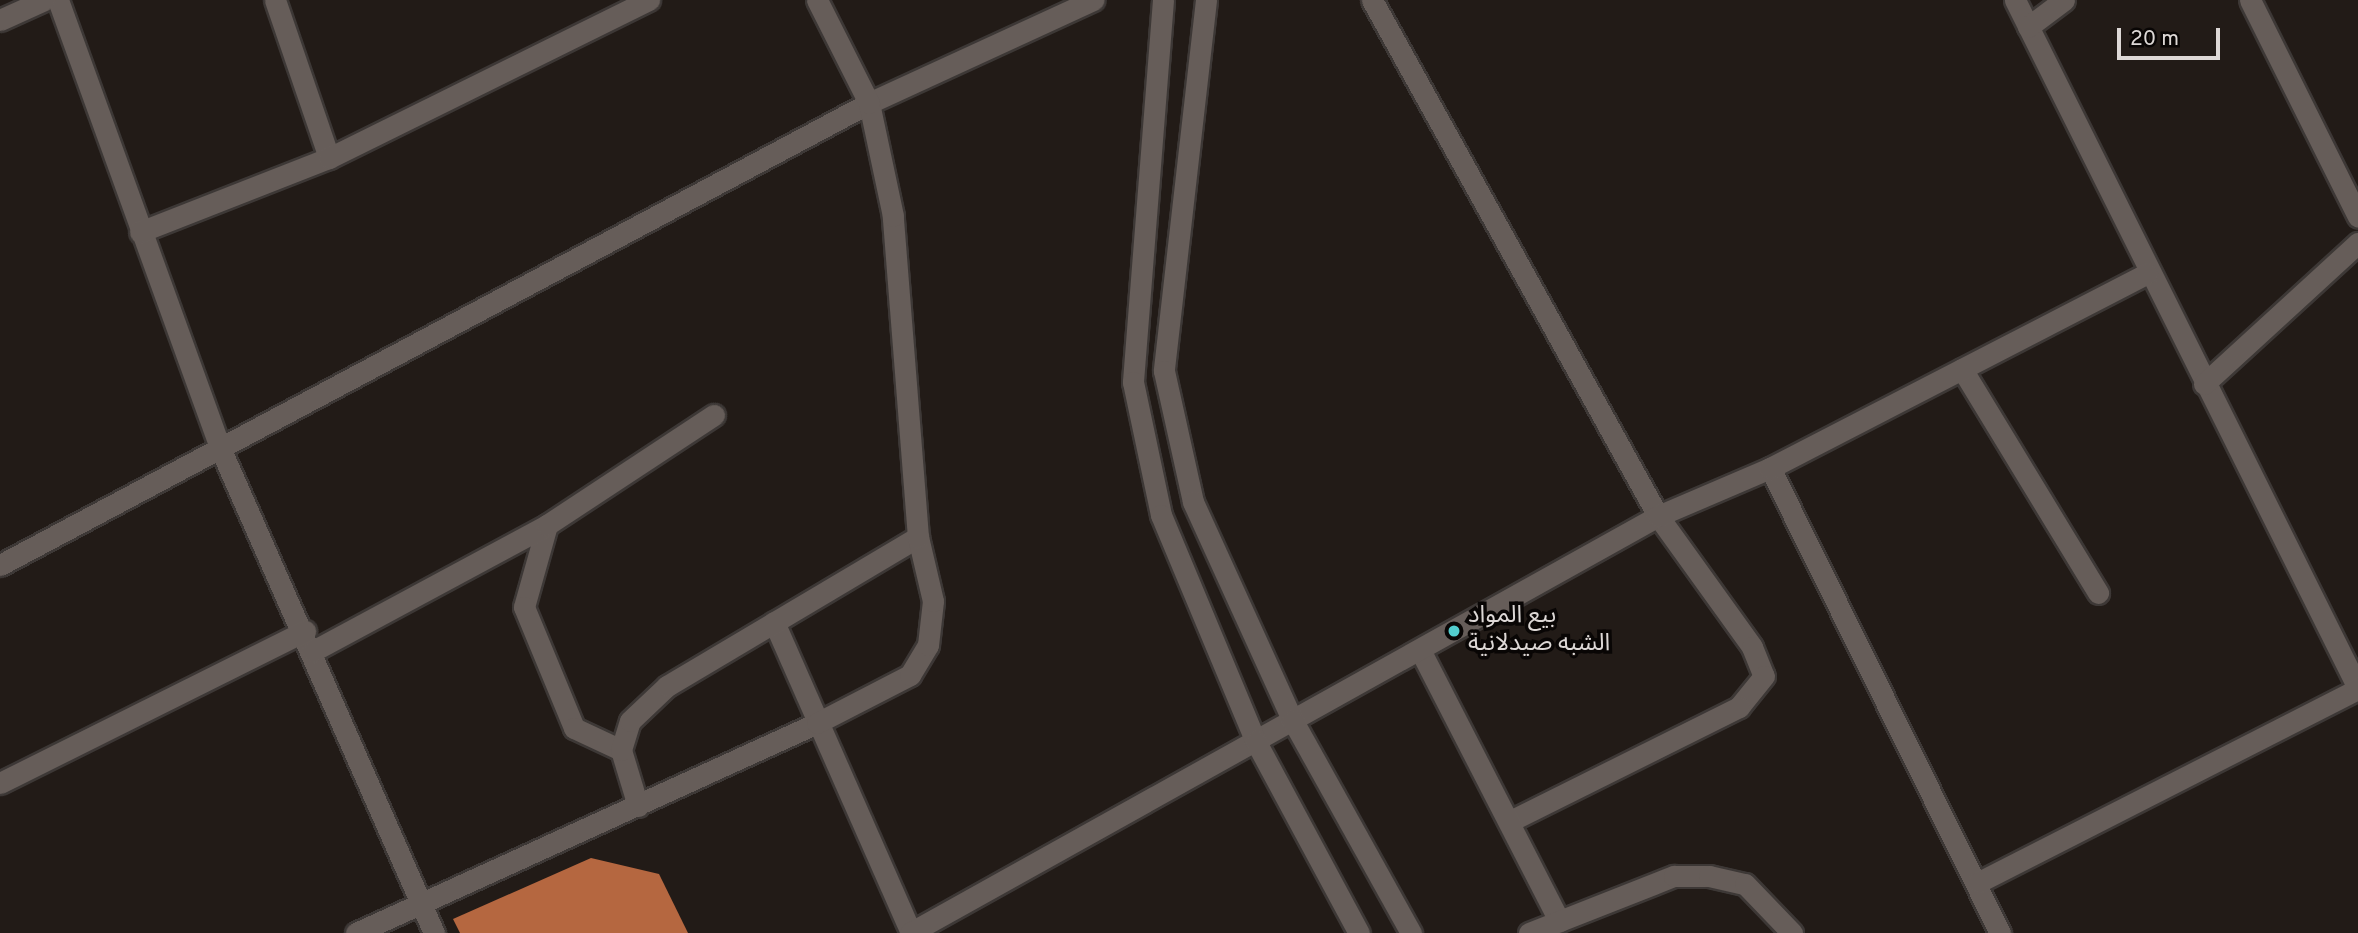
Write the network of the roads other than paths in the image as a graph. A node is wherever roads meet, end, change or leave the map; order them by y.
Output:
1 (44, 0) edge
2 (58, 0) edge
3 (275, 0) edge
4 (649, 0) edge
5 (817, 0) edge
6 (1093, 0) edge
7 (1163, 0) edge
8 (1206, 0) edge
9 (1373, 0) edge
10 (2015, 0) edge
11 (2064, 0) edge
12 (2250, 0) edge
13 (0, 20) edge
14 (2028, 27) junction
15 (869, 103) junction
16 (329, 158) junction
17 (2358, 217) edge
18 (140, 232) junction
19 (2358, 243) edge
20 (2147, 273) junction
21 (1962, 369) junction
22 (2203, 384) junction
23 (714, 415) dead end
24 (220, 450) junction
25 (1770, 468) junction
26 (1658, 516) junction
27 (547, 525) junction
28 (918, 537) junction
29 (0, 565) edge
30 (2098, 593) dead end
31 (774, 622) junction
32 (309, 641) junction
33 (1419, 650) junction
34 (2358, 688) edge
35 (1293, 721) junction
36 (817, 723) junction
37 (1256, 742) junction
38 (621, 750) junction
39 (0, 783) edge
40 (638, 806) junction
41 (1510, 821) junction
42 (1979, 882) junction
43 (417, 901) junction
44 (1559, 921) junction
45 (356, 933) edge
46 (434, 933) edge
47 (911, 933) edge
48 (1359, 933) edge
49 (1411, 933) edge
50 (1529, 933) edge
51 (1792, 933) edge
52 (2000, 933) edge

1 - 13 street
2 - 18 street
3 - 16 street
4 - 16 street
5 - 15 street
6 - 15 street
7 - 37 street
8 - 35 street
9 - 26 street
10 - 14 street
11 - 14 street
12 - 17 street
14 - 20 street
15 - 24 street
15 - 28 street
16 - 18 street
18 - 24 street
19 - 22 street
20 - 21 street
20 - 22 street
21 - 25 street
21 - 30 street
22 - 34 street
23 - 27 street
24 - 29 street
24 - 32 street
25 - 26 street
25 - 42 street
26 - 33 street
26 - 41 street
27 - 32 street
27 - 38 street
28 - 31 street
28 - 36 street
31 - 36 street
31 - 38 street
32 - 39 street
32 - 43 street
33 - 35 street
33 - 41 street
34 - 42 street
35 - 37 street
35 - 49 street
36 - 40 street
36 - 47 street
37 - 47 street
37 - 48 street
38 - 40 street
40 - 43 street
41 - 44 street
42 - 52 street
43 - 45 street
43 - 46 street
44 - 50 street
44 - 51 street

